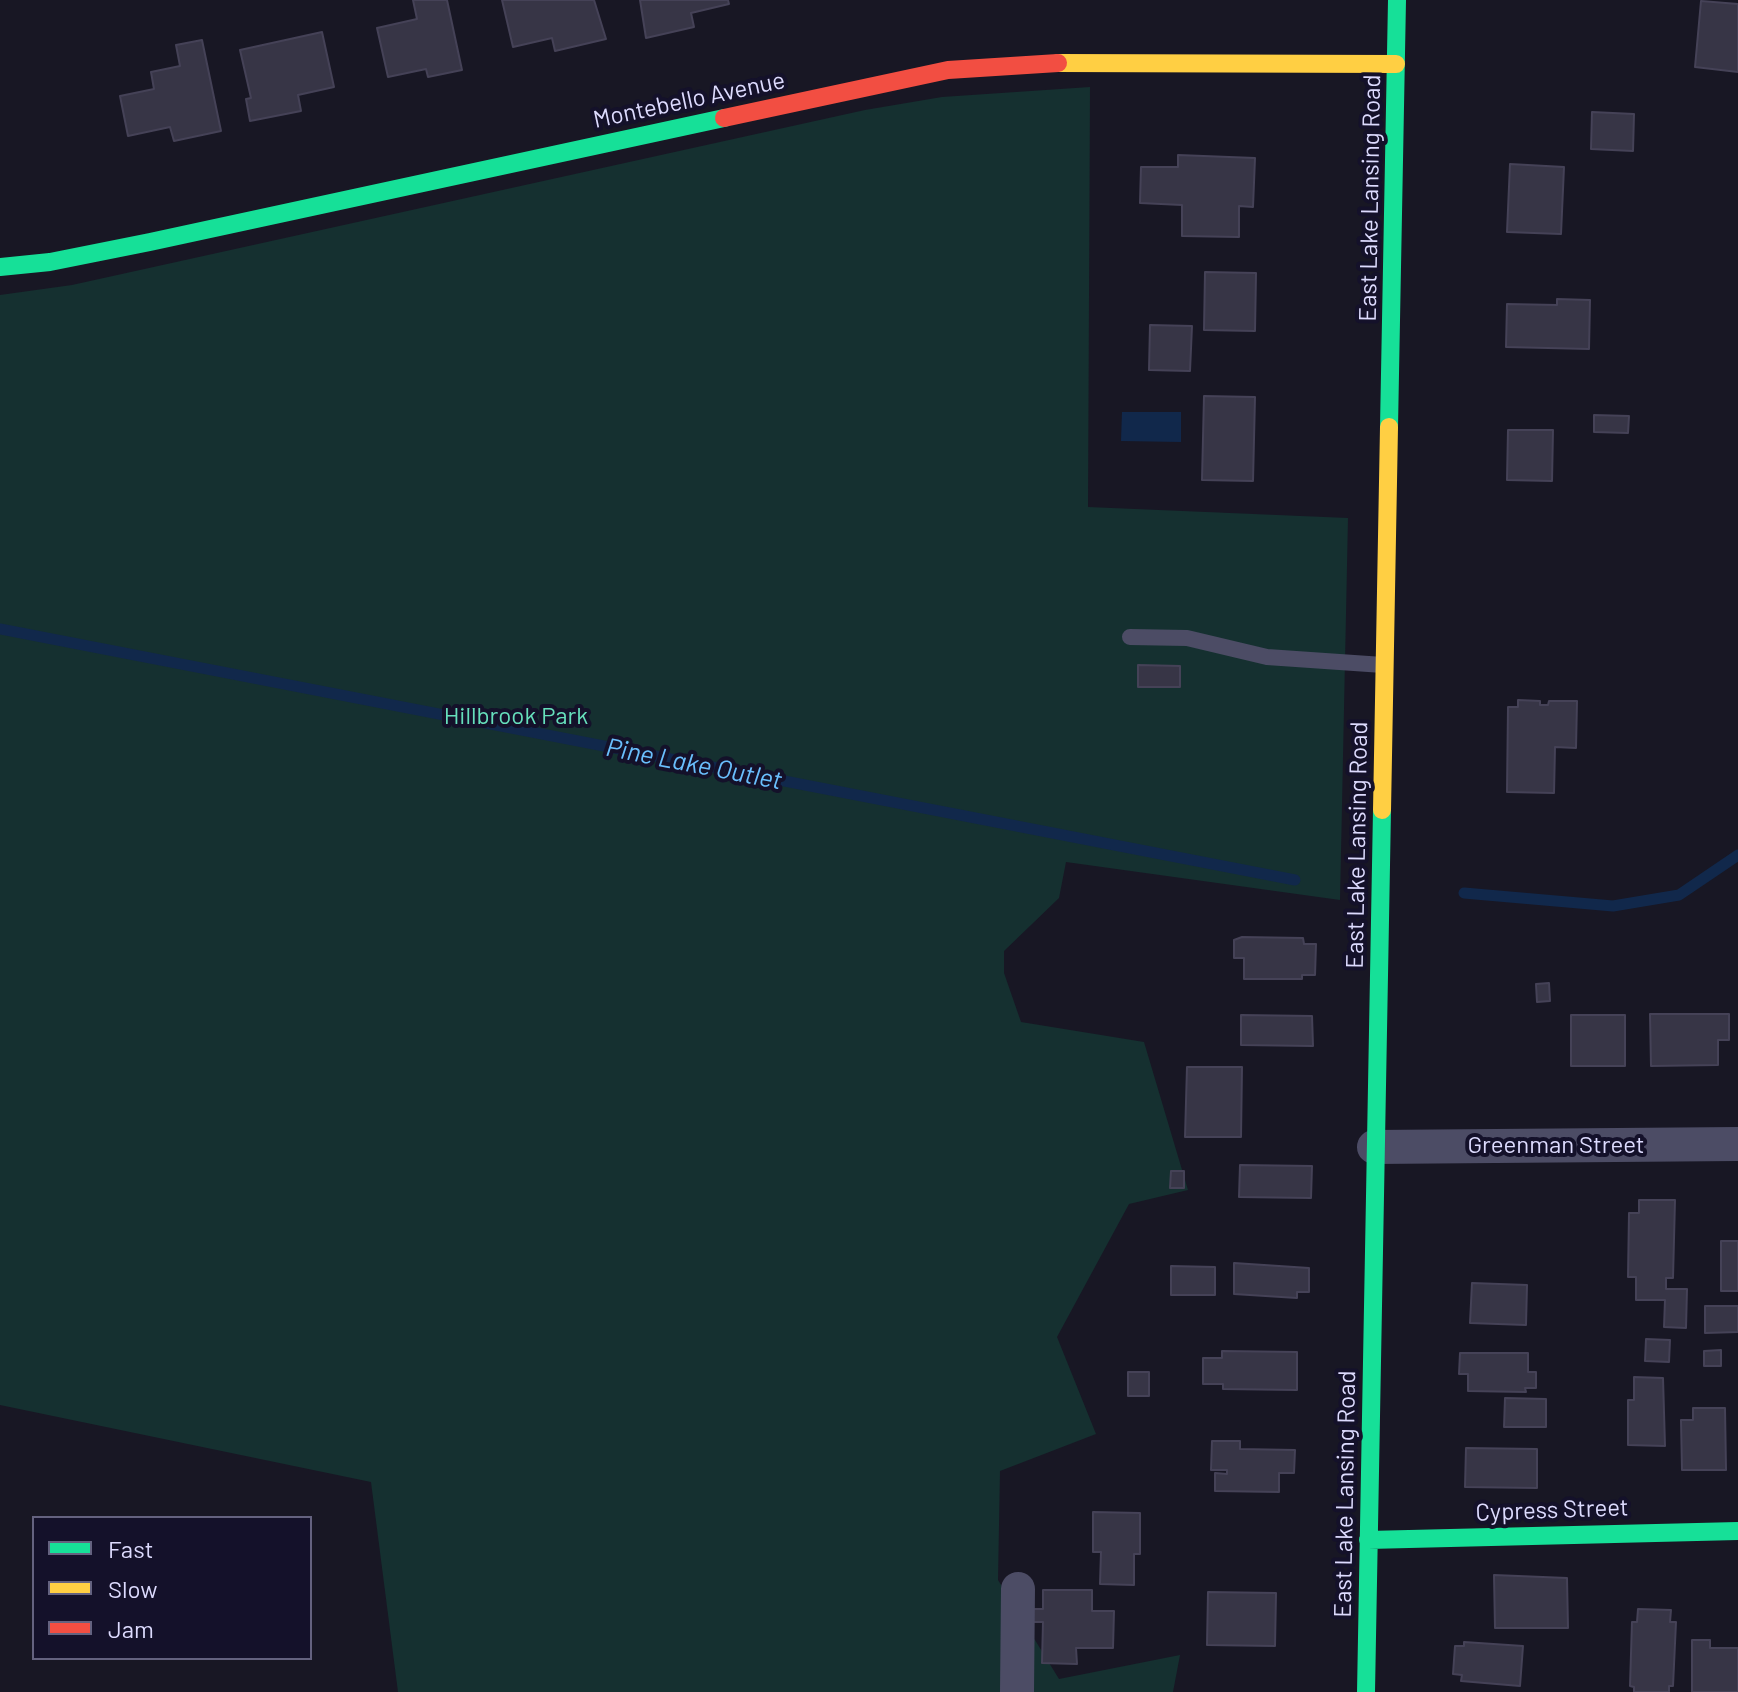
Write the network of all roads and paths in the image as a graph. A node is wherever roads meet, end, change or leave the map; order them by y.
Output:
1 (1397, 0) edge
2 (1396, 64) junction
3 (0, 267) edge
4 (1130, 637) dead end
5 (1385, 665) junction
6 (1738, 1144) edge
7 (1374, 1147) junction
8 (1738, 1531) edge
9 (1368, 1540) junction
10 (1018, 1589) dead end
11 (1017, 1692) edge
12 (1366, 1692) edge

1 - 2 street, East Lake Lansing Road
2 - 3 street, Montebello Avenue
2 - 5 street, East Lake Lansing Road
4 - 5 lane
5 - 7 street, East Lake Lansing Road
6 - 7 street, Greenman Street
7 - 9 street, East Lake Lansing Road
8 - 9 street, Cypress Street
9 - 12 street, East Lake Lansing Road
10 - 11 street

